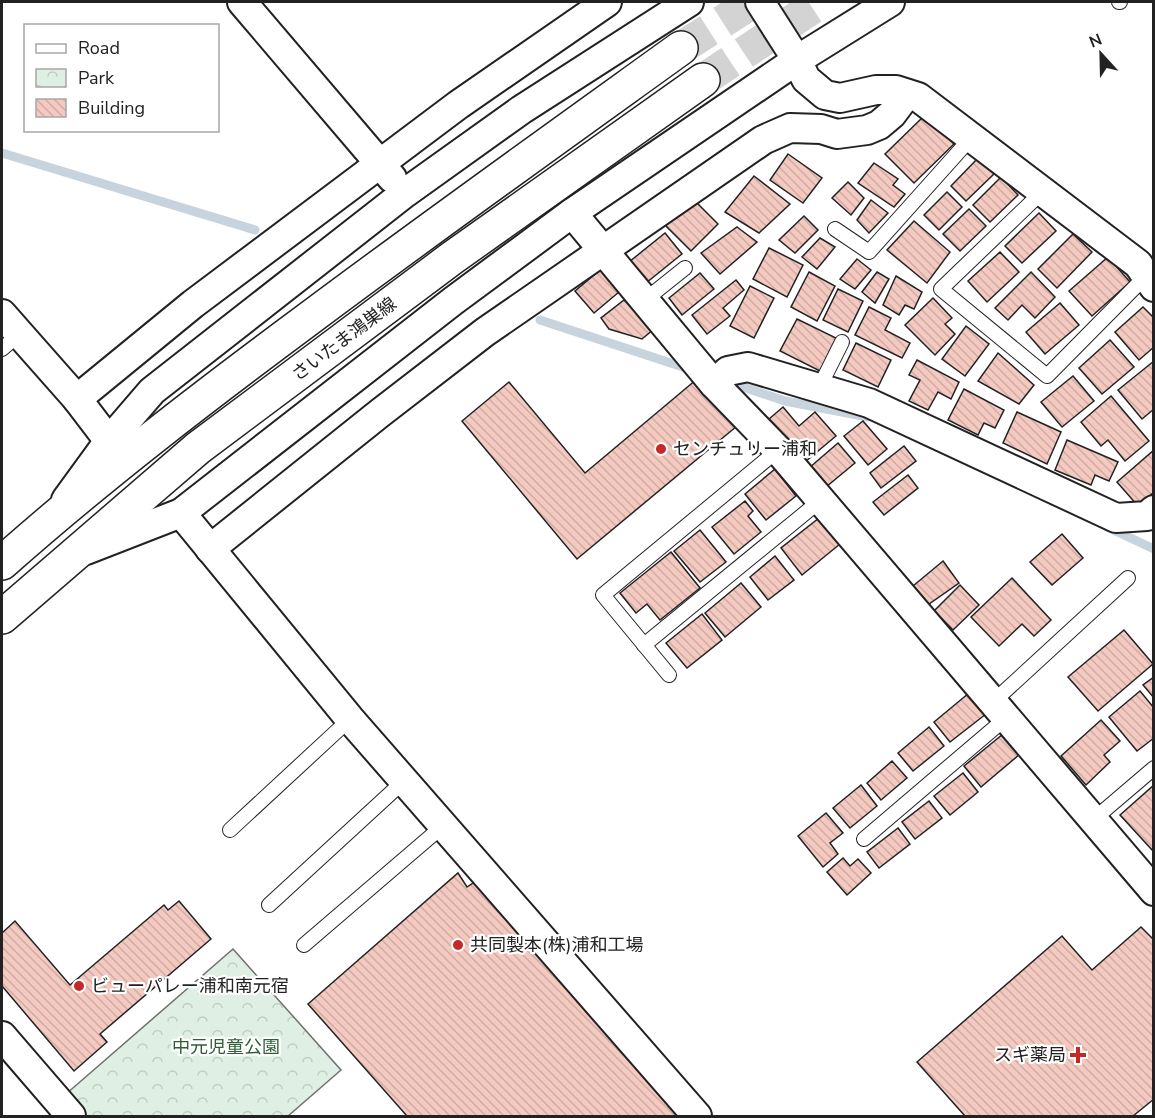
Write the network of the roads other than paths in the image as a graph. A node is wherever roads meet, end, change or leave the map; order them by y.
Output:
1 (242, 2) edge
2 (607, 2) edge
3 (689, 2) edge
4 (760, 2) edge
5 (890, 2) edge
6 (681, 48) tunnel mouth
7 (797, 60) junction
8 (703, 80) tunnel mouth
9 (907, 94) junction
10 (971, 138) junction
11 (380, 164) junction
12 (1042, 192) junction
13 (405, 193) junction
14 (572, 213) junction
15 (836, 229) dead end
16 (604, 251) junction
17 (685, 268) dead end
18 (1150, 282) edge
19 (645, 300) junction
20 (7, 332) edge
21 (842, 342) dead end
22 (714, 384) junction
23 (819, 388) junction
24 (77, 399) junction
25 (108, 441) junction
26 (778, 450) junction
27 (821, 500) junction
28 (1154, 510) edge
29 (181, 513) junction
30 (52, 518) junction
31 (210, 549) junction
32 (75, 554) junction
33 (2, 563) edge
34 (1128, 579) dead end
35 (2, 617) edge
36 (644, 645) junction
37 (669, 675) dead end
38 (999, 710) junction
39 (350, 719) junction
40 (1154, 768) edge
41 (405, 780) junction
42 (1093, 820) junction
43 (444, 825) junction
44 (230, 830) dead end
45 (864, 839) dead end
46 (1154, 891) edge
47 (269, 905) dead end
48 (304, 945) dead end
49 (2, 1036) edge
50 (71, 1116) edge
51 (697, 1116) edge

1 - 11 street
2 - 11 street
3 - 13 street
4 - 7 street
5 - 7 street
6 - 30 main road, さいたま鴻巣線
7 - 9 street
7 - 14 street
8 - 32 main road, さいたま鴻巣線
9 - 10 street
9 - 16 street
10 - 12 street
10 - 15 lane
11 - 13 street
11 - 24 street
12 - 18 street
12 - 18 lane
13 - 25 street
14 - 16 street
14 - 29 street
16 - 19 street
16 - 31 street
17 - 19 lane
19 - 22 street
20 - 24 street
21 - 23 lane
22 - 23 street
22 - 26 street
23 - 28 street
24 - 25 street
25 - 30 street
26 - 27 street
26 - 36 lane
27 - 36 lane
27 - 38 street
29 - 31 street
29 - 32 street
30 - 33 main road, さいたま鴻巣線
31 - 39 street
32 - 35 main road, さいたま鴻巣線
34 - 38 lane
36 - 37 lane
38 - 42 street
38 - 45 lane
39 - 41 street
39 - 44 lane
40 - 42 lane
41 - 43 street
41 - 47 lane
42 - 46 street
43 - 48 lane
43 - 51 street
49 - 50 street

